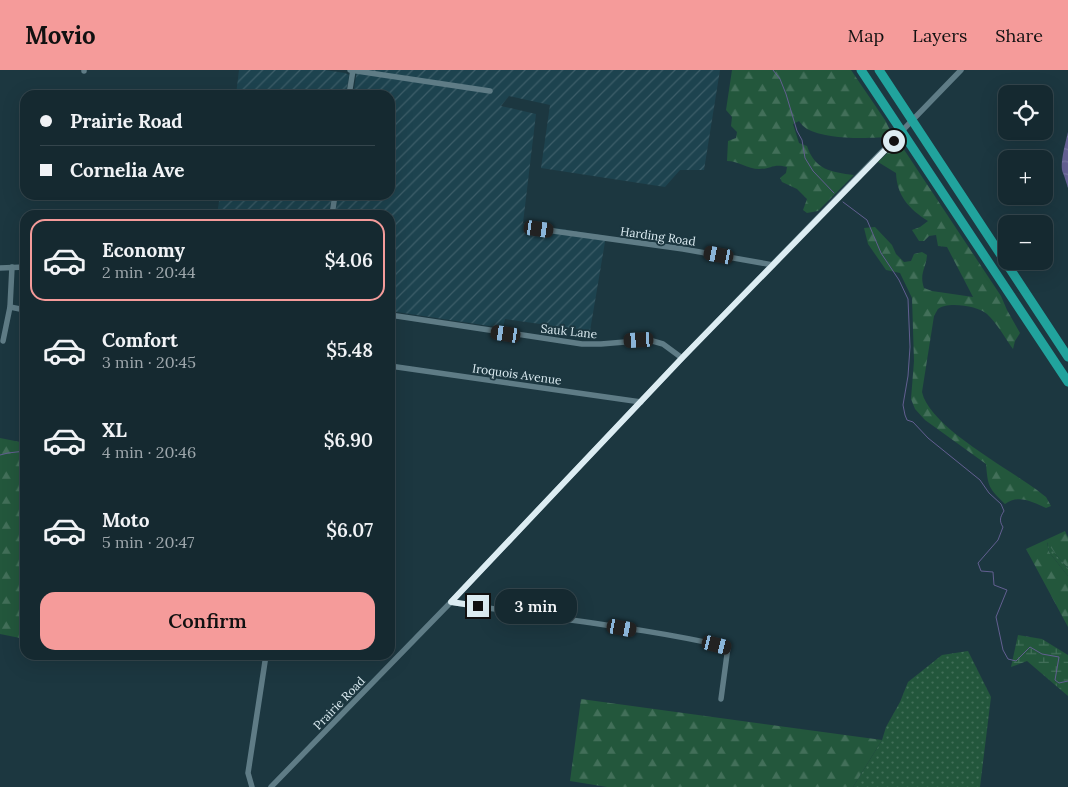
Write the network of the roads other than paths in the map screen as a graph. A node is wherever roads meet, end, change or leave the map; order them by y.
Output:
1 (352, 70) edge
2 (861, 70) edge
3 (879, 70) edge
4 (961, 70) edge
5 (350, 90) edge
6 (490, 91) dead end
7 (539, 229) dead end
8 (773, 265) junction
9 (12, 267) junction
10 (20, 267) edge
11 (0, 268) edge
12 (10, 308) junction
13 (20, 309) edge
14 (395, 316) edge
15 (3, 341) dead end
16 (1068, 357) edge
17 (682, 358) junction
18 (395, 367) edge
19 (1068, 382) edge
20 (641, 402) junction
21 (451, 602) junction
22 (265, 660) edge
23 (395, 660) edge
24 (395, 660) edge
25 (721, 699) dead end
26 (252, 787) edge
27 (271, 787) edge

1 - 5 street
1 - 6 street
2 - 19 highway
3 - 16 highway
4 - 8 street, Prairie Road
7 - 8 street, Harding Road
8 - 17 street, Prairie Road
9 - 10 street
9 - 11 street
9 - 12 street
12 - 13 street
12 - 15 street
14 - 17 street, Sauk Lane
17 - 20 street, Prairie Road
18 - 20 street, Iroquois Avenue
20 - 21 street, Prairie Road
21 - 24 street, Prairie Road
21 - 25 street
22 - 26 street
23 - 27 street, Prairie Road

